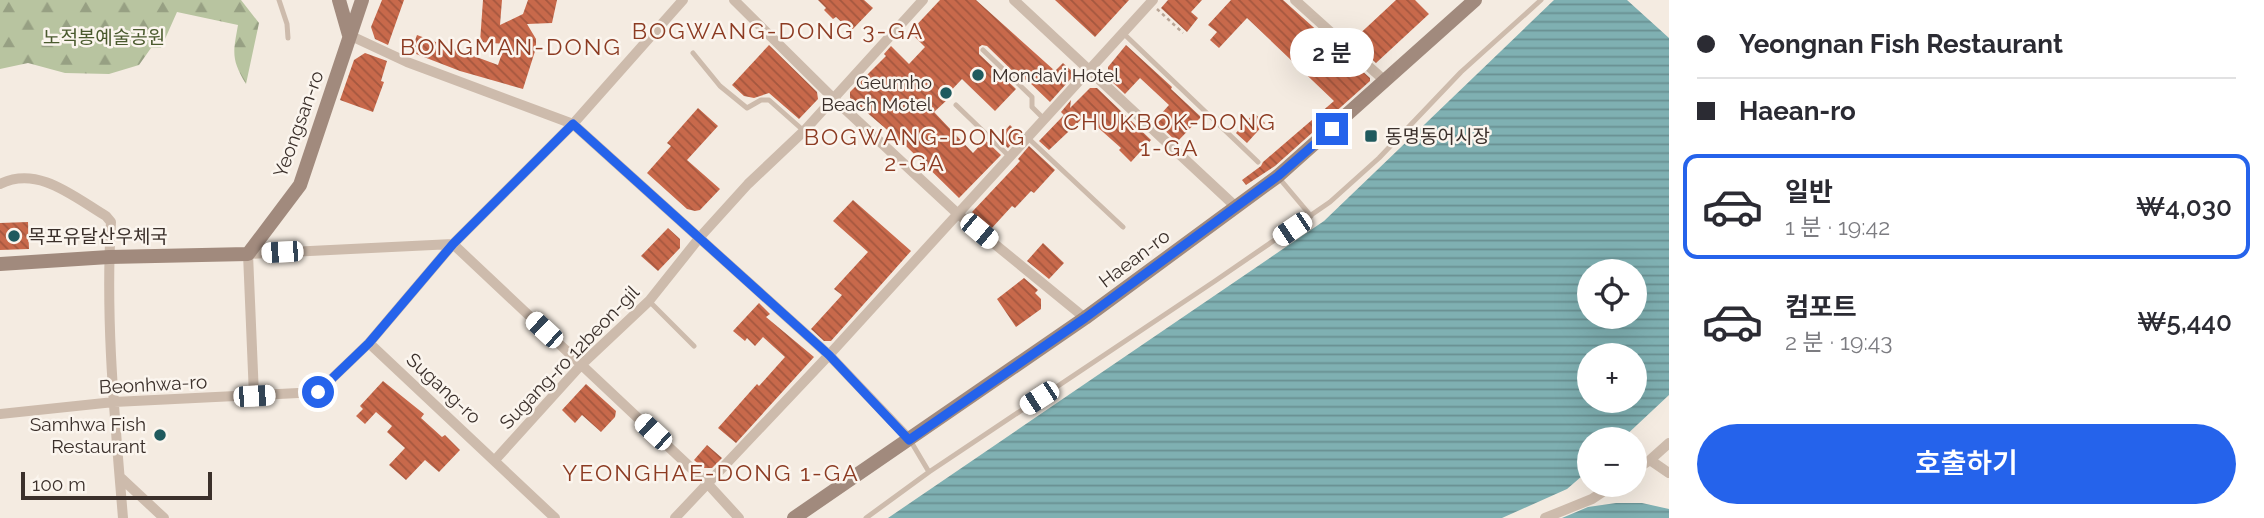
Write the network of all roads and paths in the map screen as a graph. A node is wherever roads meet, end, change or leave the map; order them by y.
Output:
1 (279, 0) edge
2 (339, 0) edge
3 (362, 0) edge
4 (683, 0) edge
5 (734, 0) edge
6 (923, 0) edge
7 (1014, 0) edge
8 (1295, 0) edge
9 (1475, 0) edge
10 (1541, 0) edge
11 (1152, 1) edge
12 (1123, 33) junction
13 (1183, 33) dead end
14 (349, 35) junction
15 (288, 38) dead end
16 (983, 50) dead end
17 (692, 53) dead end
18 (1090, 69) junction
19 (1385, 81) junction
20 (834, 99) junction
21 (956, 105) dead end
22 (1044, 120) junction
23 (573, 124) junction
24 (804, 131) junction
25 (1028, 138) junction
26 (1010, 157) junction
27 (1258, 162) dead end
28 (1278, 176) junction
29 (6, 178) edge
30 (0, 184) edge
31 (1235, 206) junction
32 (958, 214) junction
33 (1311, 216) junction
34 (1123, 227) dead end
35 (700, 237) junction
36 (453, 244) junction
37 (248, 254) junction
38 (108, 257) junction
39 (0, 264) edge
40 (649, 301) junction
41 (1085, 318) junction
42 (369, 343) junction
43 (694, 346) dead end
44 (829, 355) junction
45 (581, 365) junction
46 (254, 396) junction
47 (114, 402) junction
48 (0, 414) edge
49 (909, 440) junction
50 (1669, 443) edge
51 (495, 460) junction
52 (1650, 460) junction
53 (1647, 462) edge
54 (929, 472) junction
55 (1669, 473) edge
56 (120, 477) junction
57 (707, 483) junction
58 (1595, 497) edge
59 (123, 518) edge
60 (164, 518) edge
61 (554, 518) edge
62 (675, 518) edge
63 (739, 518) edge
64 (794, 518) edge
65 (866, 518) edge
66 (1545, 518) edge

1 - 15 lane
2 - 14 street
3 - 14 street, Yeongsan-ro
4 - 23 street, Beonhwa-ro
5 - 20 street
6 - 20 street, Sugang-ro 12beon-gil
7 - 18 street
8 - 19 street
9 - 19 street, Haean-ro
10 - 33 lane
11 - 12 street
11 - 13 path
12 - 18 street
12 - 27 lane
14 - 23 street
14 - 37 street, Yeongsan-ro
16 - 22 lane
17 - 24 lane
18 - 22 street
18 - 31 street
19 - 28 street, Haean-ro
20 - 24 street, Sugang-ro 12beon-gil
20 - 32 street
21 - 26 lane
22 - 25 street
23 - 35 street
23 - 36 street, Beonhwa-ro
24 - 35 street, Sugang-ro 12beon-gil
25 - 26 street
25 - 34 lane
26 - 32 street
28 - 31 street, Haean-ro
28 - 33 lane
29 - 30 street
29 - 38 street
31 - 41 street, Haean-ro
32 - 41 street
32 - 44 street
33 - 54 lane
35 - 40 street, Sugang-ro 12beon-gil
35 - 44 street
36 - 37 street
36 - 42 street, Beonhwa-ro
36 - 45 street
37 - 38 street
37 - 46 street
38 - 39 street
38 - 47 street
40 - 43 lane
40 - 45 street, Sugang-ro 12beon-gil
41 - 49 street, Haean-ro
42 - 46 street, Beonhwa-ro
42 - 51 street, Sugang-ro
44 - 49 street
44 - 57 street
45 - 51 street, Sugang-ro 12beon-gil
45 - 57 street
46 - 47 street, Beonhwa-ro
47 - 48 street, Beonhwa-ro
47 - 56 street
49 - 54 lane
49 - 64 street, Haean-ro
50 - 52 street
51 - 61 street, Sugang-ro
52 - 53 street
52 - 55 street
54 - 65 lane
56 - 59 street
56 - 60 street
57 - 62 street
57 - 63 street
58 - 66 street

